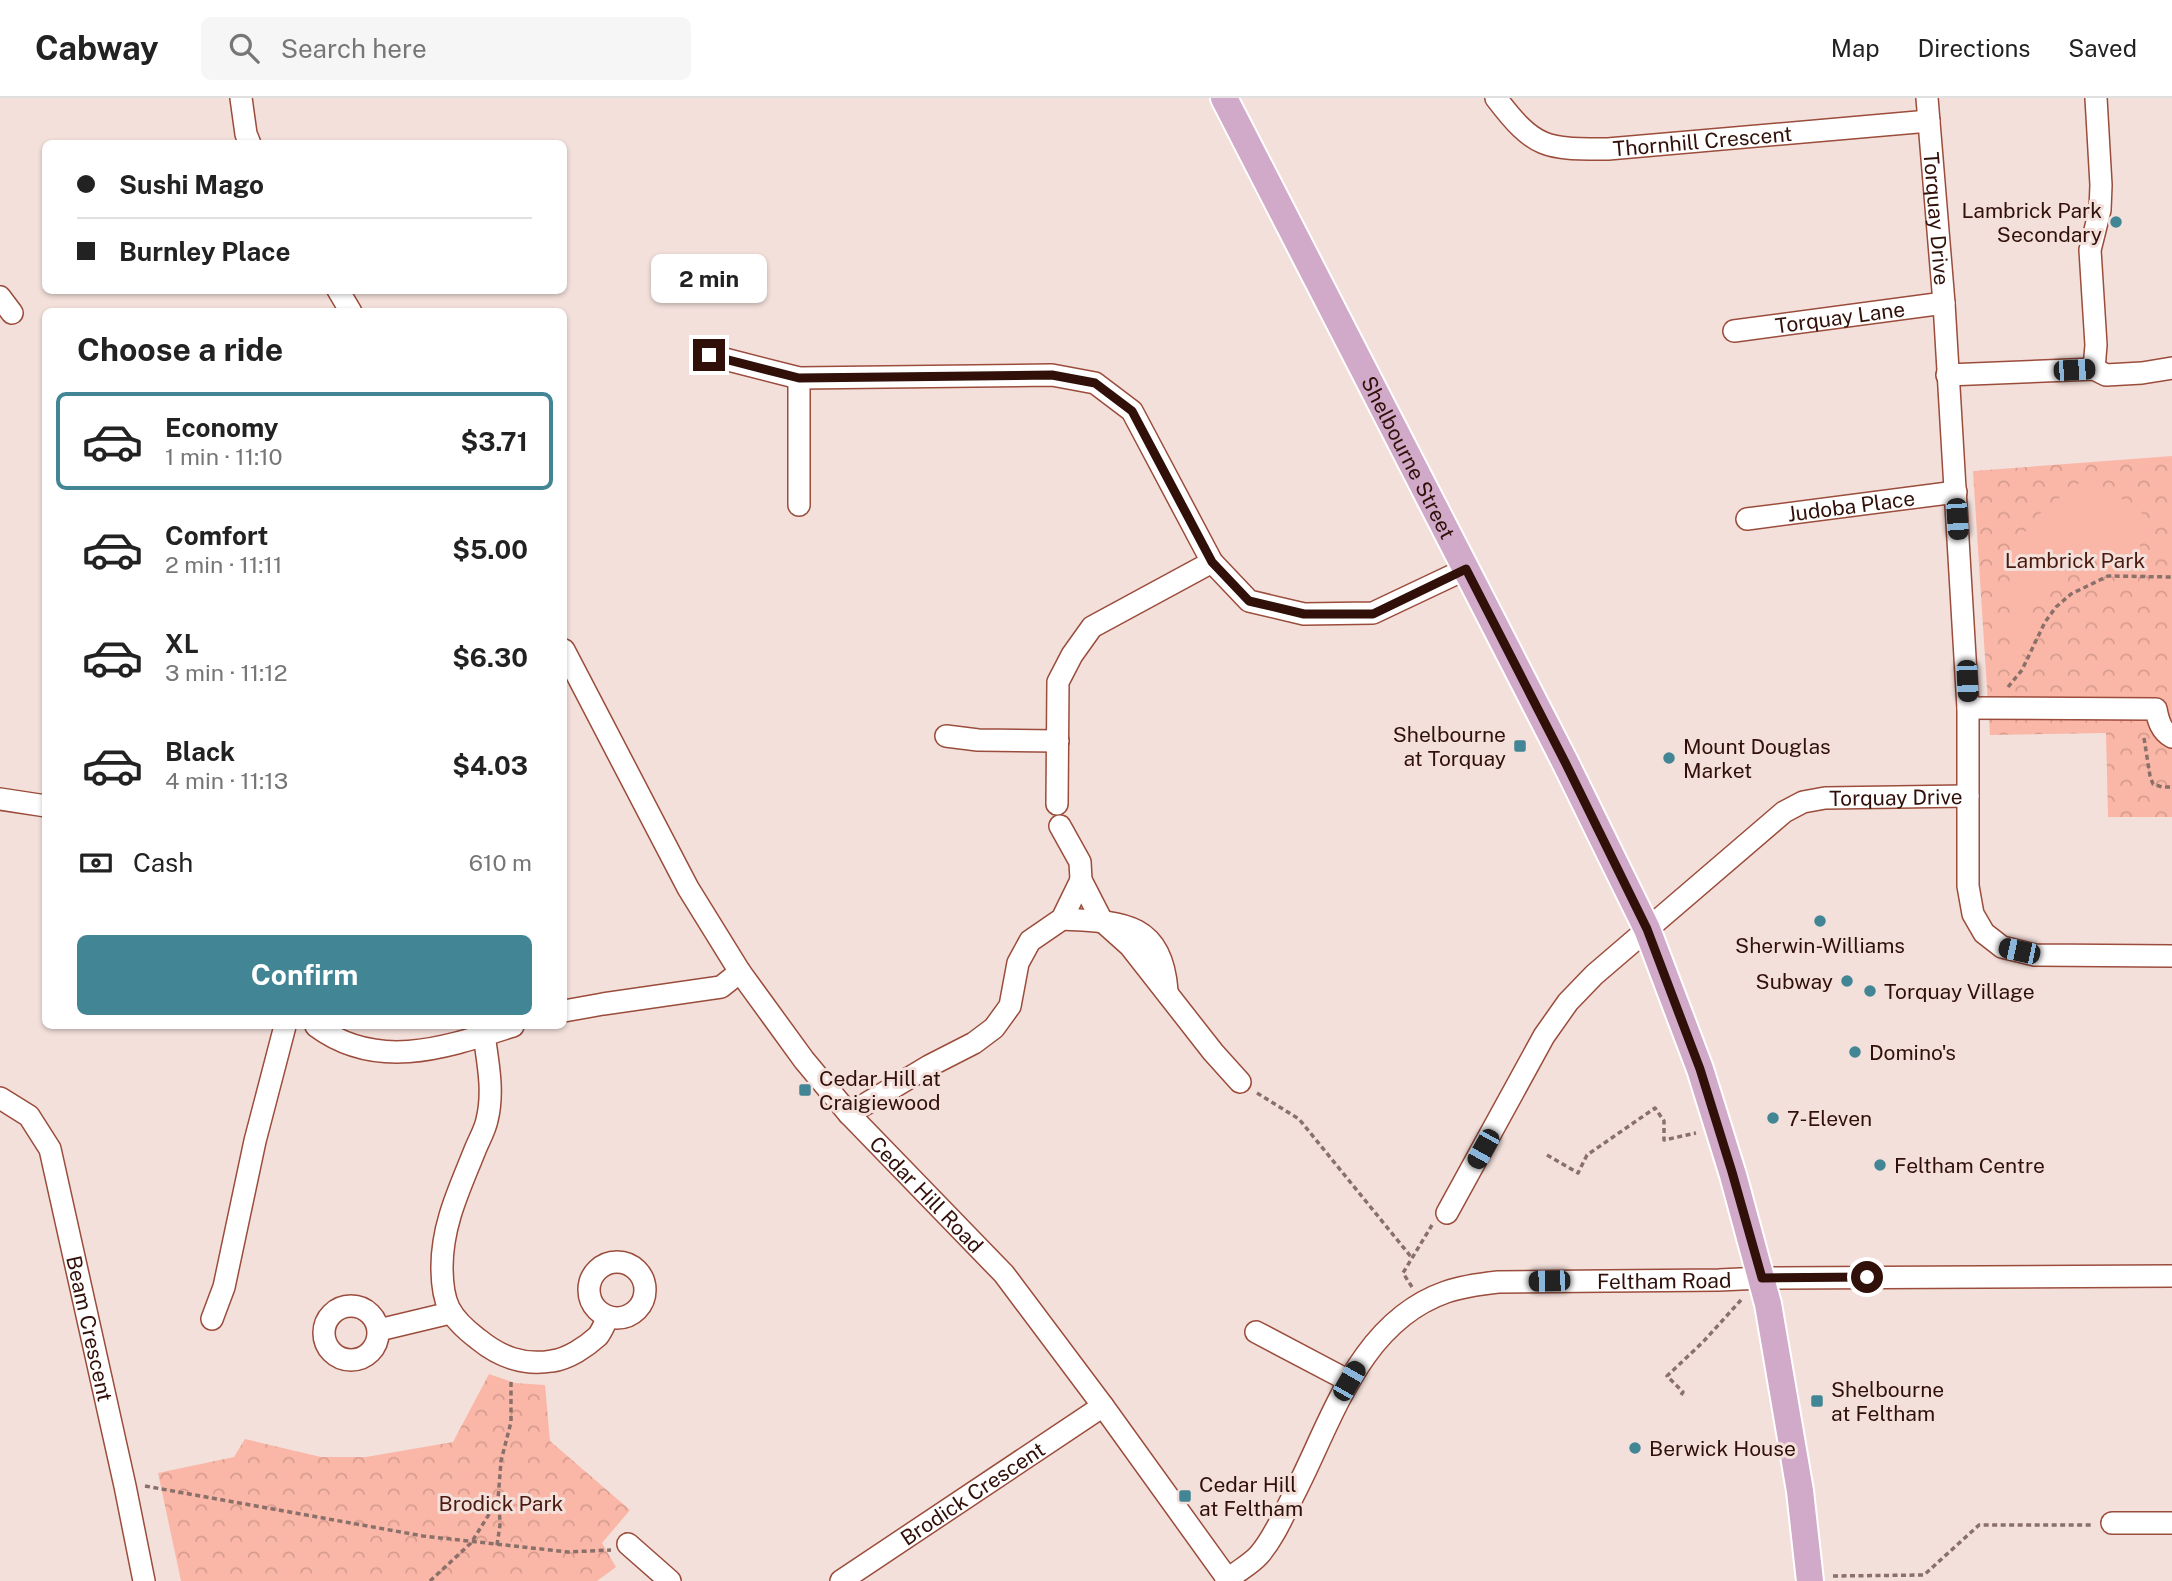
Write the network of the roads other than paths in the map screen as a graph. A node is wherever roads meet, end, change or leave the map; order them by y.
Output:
1 (241, 98) edge
2 (1224, 98) edge
3 (1496, 98) edge
4 (1927, 98) edge
5 (2096, 98) edge
6 (1929, 121) junction
7 (248, 140) edge
8 (1944, 303) junction
9 (1734, 331) dead end
10 (709, 355) dead end
11 (2172, 368) edge
12 (2094, 369) junction
13 (1947, 375) junction
14 (799, 378) junction
15 (1956, 492) junction
16 (799, 505) dead end
17 (1747, 519) dead end
18 (1212, 562) junction
19 (1466, 569) junction
20 (567, 656) edge
21 (1979, 707) junction
22 (946, 736) dead end
23 (2172, 737) edge
24 (1058, 741) junction
25 (1968, 796) junction
26 (0, 799) edge
27 (1057, 804) dead end
28 (42, 805) edge
29 (1060, 826) dead end
30 (1081, 880) junction
31 (1062, 919) junction
32 (1101, 921) junction
33 (1647, 929) junction
34 (2172, 956) edge
35 (740, 972) junction
36 (567, 1011) edge
37 (284, 1029) edge
38 (321, 1029) edge
39 (503, 1029) edge
40 (484, 1035) junction
41 (1240, 1082) road end
42 (0, 1098) edge
43 (849, 1114) junction
44 (1447, 1213) road end
45 (2172, 1276) edge
46 (1762, 1278) junction
47 (450, 1313) junction
48 (608, 1317) dead end
49 (212, 1319) dead end
50 (379, 1330) dead end
51 (1256, 1332) dead end
52 (1349, 1381) junction
53 (1103, 1406) junction
54 (2112, 1523) road end
55 (2172, 1523) edge
56 (628, 1544) road end
57 (1810, 1578) edge
58 (1227, 1580) edge
59 (144, 1581) edge
60 (670, 1581) edge
61 (841, 1581) edge

1 - 7 street
2 - 19 main road, Shelbourne Street
3 - 6 street, Thornhill Crescent
4 - 6 street, Torquay Drive
5 - 12 street
6 - 8 street, Torquay Drive
8 - 9 street, Torquay Lane
8 - 13 street, Torquay Drive
10 - 14 street
11 - 12 street
12 - 13 street
13 - 15 street, Torquay Drive
14 - 16 street
14 - 18 street
15 - 17 street, Judoba Place
15 - 21 street, Torquay Drive
18 - 19 street
18 - 24 street
19 - 33 main road, Shelbourne Street
20 - 35 street, Cedar Hill Road
21 - 23 street
21 - 25 street, Torquay Drive
22 - 24 street
24 - 27 street
25 - 33 street, Torquay Drive
25 - 34 street
26 - 28 street
29 - 30 street
30 - 31 street
30 - 32 street
31 - 32 street
31 - 43 street
32 - 41 street
33 - 44 street, Torquay Drive
33 - 46 main road, Shelbourne Street
35 - 36 street
35 - 43 street, Cedar Hill Road
37 - 49 street
38 - 40 street
39 - 40 street
40 - 47 street
42 - 59 street, Beam Crescent
43 - 53 street, Cedar Hill Road
45 - 46 street, Feltham Road
46 - 52 street, Feltham Road
46 - 57 main road, Shelbourne Street
47 - 48 street
47 - 50 street
51 - 52 street
52 - 58 street, Feltham Road
53 - 58 street, Cedar Hill Road
53 - 61 street, Brodick Crescent
54 - 55 street
56 - 60 street

